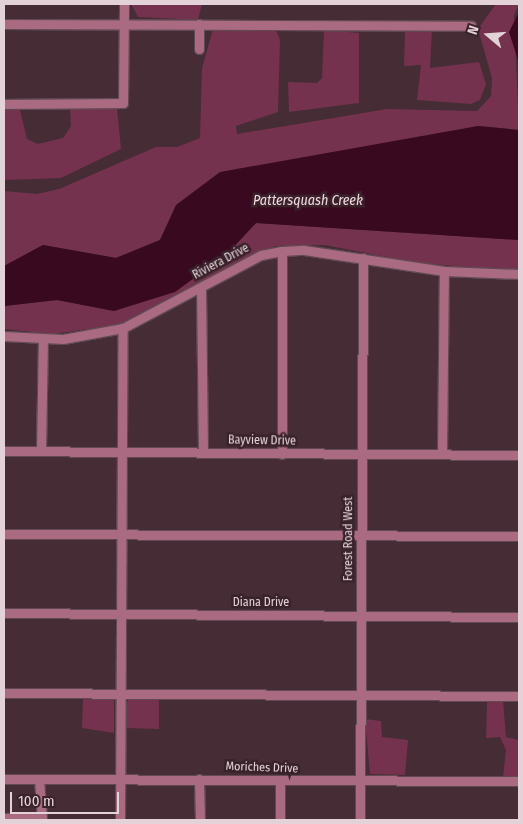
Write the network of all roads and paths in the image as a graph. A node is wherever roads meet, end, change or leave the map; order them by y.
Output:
1 (124, 4) edge
2 (4, 24) edge
3 (123, 24) junction
4 (200, 24) junction
5 (471, 26) dead end
6 (199, 49) dead end
7 (4, 104) edge
8 (282, 251) junction
9 (363, 258) junction
10 (444, 271) junction
11 (519, 274) edge
12 (201, 287) junction
13 (123, 328) junction
14 (4, 336) edge
15 (43, 340) junction
16 (4, 451) edge
17 (41, 451) junction
18 (122, 451) junction
19 (202, 453) junction
20 (282, 454) junction
21 (362, 454) junction
22 (442, 454) junction
23 (519, 455) edge
24 (4, 534) edge
25 (120, 534) junction
26 (362, 535) junction
27 (519, 536) edge
28 (4, 613) edge
29 (120, 614) junction
30 (361, 616) junction
31 (519, 617) edge
32 (4, 694) edge
33 (121, 694) junction
34 (362, 695) junction
35 (519, 696) edge
36 (4, 779) edge
37 (39, 779) junction
38 (199, 779) junction
39 (121, 780) junction
40 (519, 781) edge
41 (280, 782) junction
42 (360, 782) junction
43 (4, 818) edge
44 (42, 819) edge
45 (120, 820) edge
46 (200, 820) edge
47 (280, 820) edge
48 (360, 820) edge

1 - 3 street
2 - 3 street
3 - 4 street
3 - 7 street
4 - 5 street
4 - 6 street
8 - 9 street, Riviera Drive
8 - 12 street, Riviera Drive
8 - 20 street
9 - 10 street, Riviera Drive
9 - 21 street, Forest Road West
10 - 11 street, Riviera Drive
10 - 22 street
12 - 13 street, Riviera Drive
12 - 19 street
13 - 15 street, Riviera Drive
13 - 18 street
14 - 15 street, Riviera Drive
15 - 17 street
16 - 17 street, Bayview Drive
17 - 18 street, Bayview Drive
18 - 19 street, Bayview Drive
18 - 25 street
19 - 20 street, Bayview Drive
20 - 21 street, Bayview Drive
21 - 22 street, Bayview Drive
21 - 26 street, Forest Road West
22 - 23 street, Bayview Drive
24 - 25 street
25 - 26 street
25 - 29 street
26 - 27 street
26 - 30 street, Forest Road West
28 - 29 street, Diana Drive
29 - 30 street, Diana Drive
29 - 33 street
30 - 31 street, Diana Drive
30 - 34 street, Forest Road West
32 - 33 street
33 - 34 street
33 - 39 street
34 - 35 street
34 - 42 street, Forest Road West
36 - 37 street, Moriches Drive
37 - 39 street, Moriches Drive
37 - 44 street
38 - 39 street, Moriches Drive
38 - 41 street, Moriches Drive
38 - 46 street
39 - 45 street
40 - 42 street, Moriches Drive
41 - 42 street, Moriches Drive
41 - 47 street
42 - 48 street, Forest Road West
43 - 44 street

